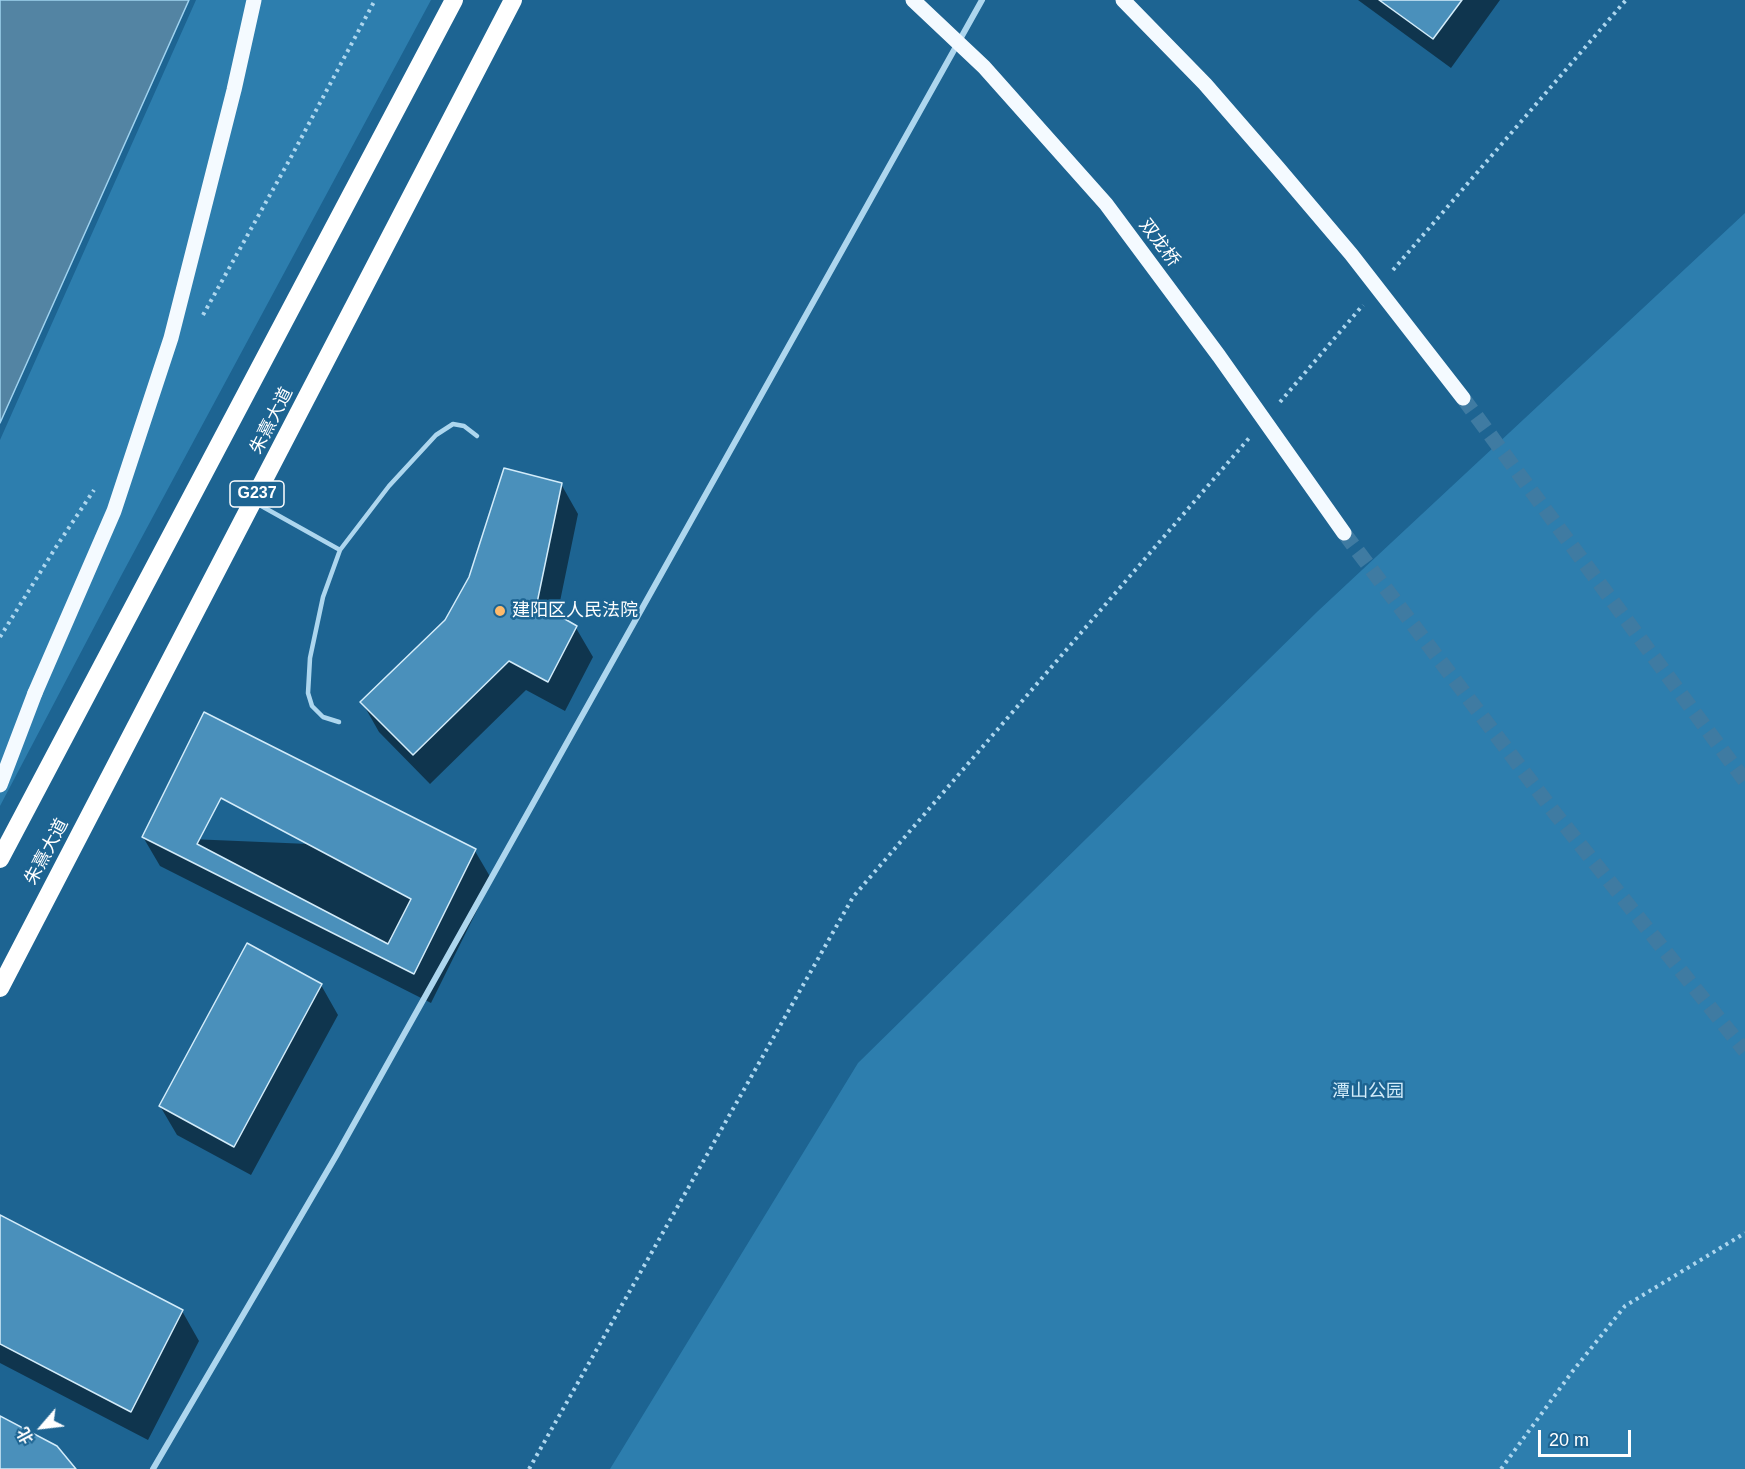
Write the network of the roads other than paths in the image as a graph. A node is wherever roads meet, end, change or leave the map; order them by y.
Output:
1 (254, 0) edge
2 (454, 0) edge
3 (513, 0) edge
4 (913, 0) edge
5 (982, 0) edge
6 (1123, 0) edge
7 (1463, 398) tunnel mouth
8 (477, 436) dead end
9 (253, 502) junction
10 (1344, 533) tunnel mouth
11 (340, 550) junction
12 (339, 722) dead end
13 (0, 784) edge
14 (0, 859) edge
15 (0, 988) edge
16 (153, 1469) edge

1 - 13 main road, bridge
2 - 14 highway, 朱熹大道
3 - 9 highway, 朱熹大道 / G237
4 - 10 main road, 双龙桥, bridge
5 - 16 street
6 - 7 main road, bridge
8 - 11 lane
9 - 11 lane
9 - 15 highway, 朱熹大道 / G237
11 - 12 lane

